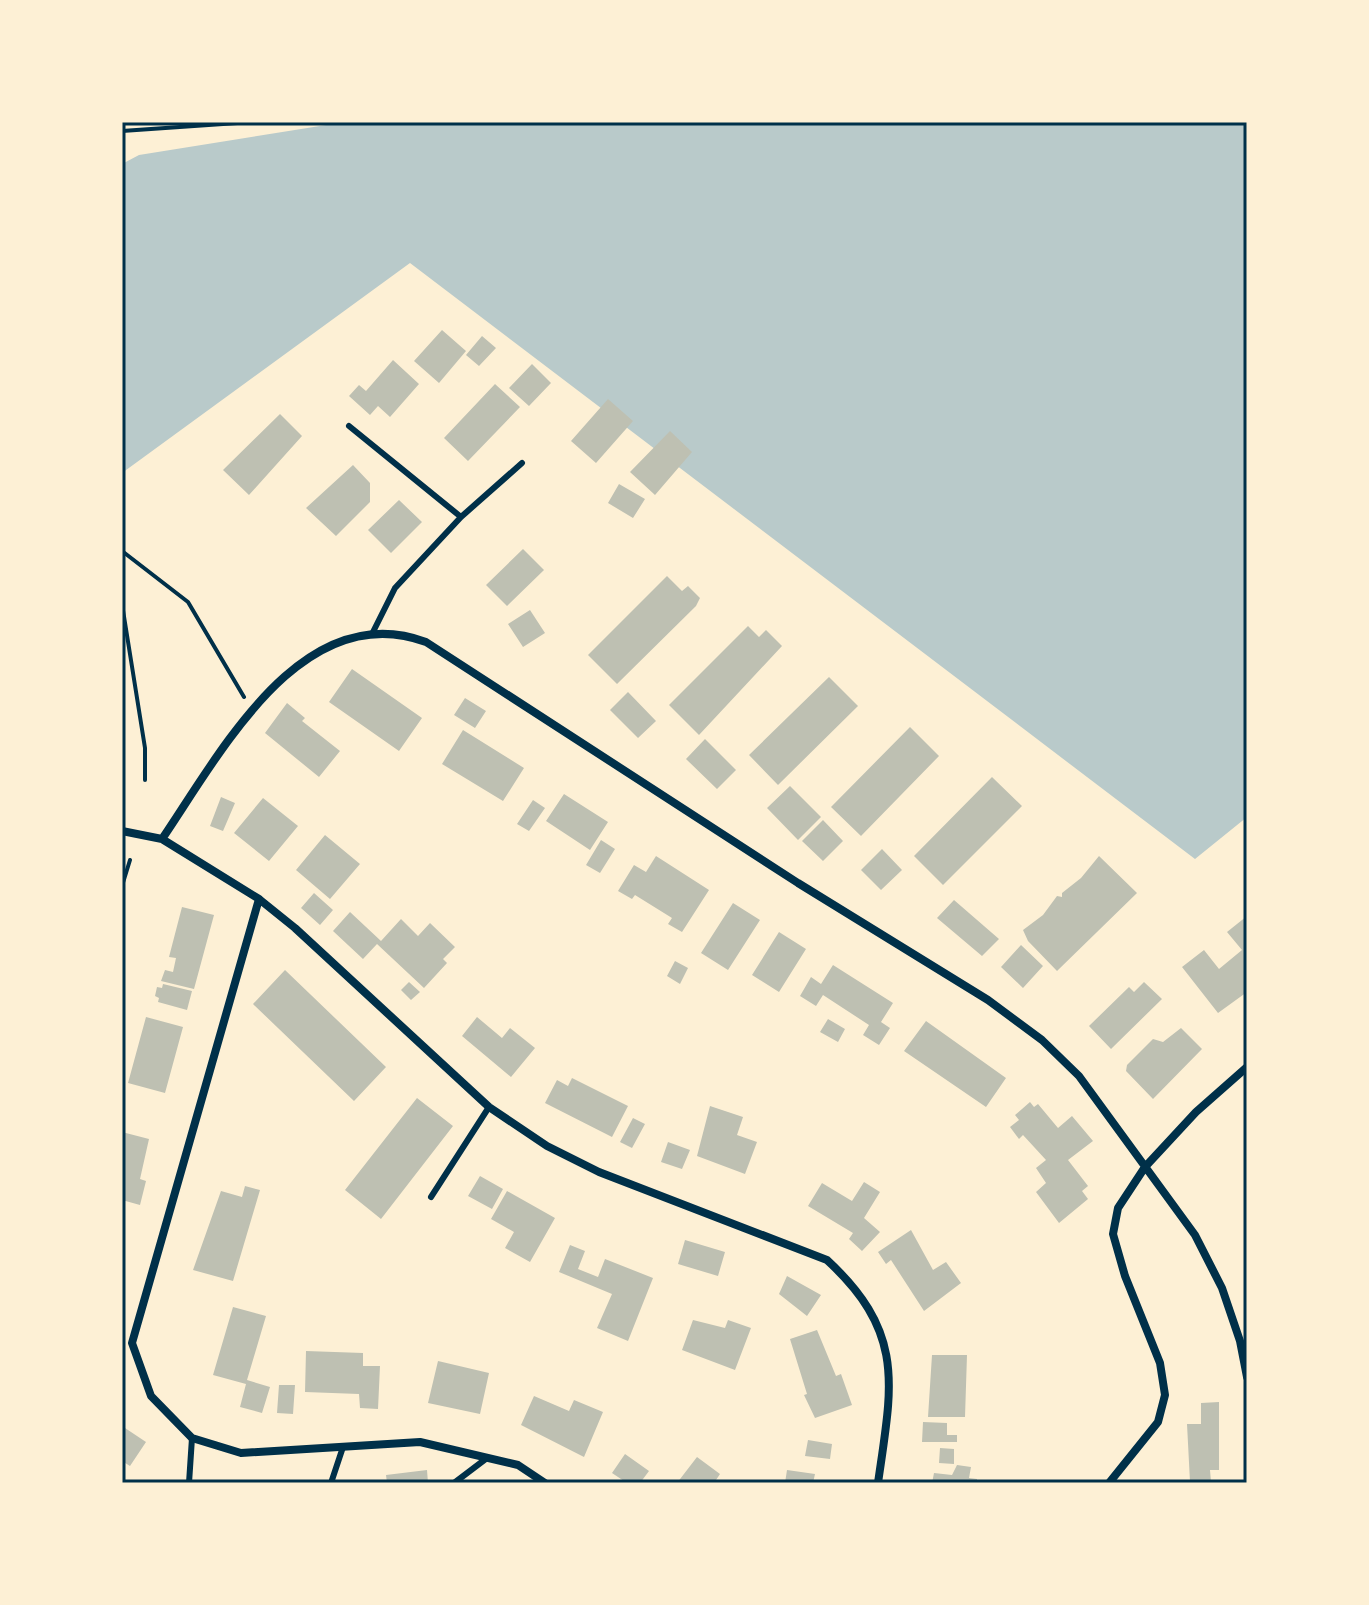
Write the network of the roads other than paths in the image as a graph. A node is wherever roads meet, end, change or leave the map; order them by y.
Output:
1 (349, 426) dead end
2 (522, 463) dead end
3 (461, 517) junction
4 (372, 634) junction
5 (122, 831) edge
6 (162, 839) junction
7 (259, 899) junction
8 (1247, 1067) edge
9 (489, 1107) junction
10 (1145, 1167) junction
11 (431, 1197) dead end
12 (1247, 1377) edge
13 (192, 1438) junction
14 (343, 1447) junction
15 (487, 1458) junction
16 (189, 1483) edge
17 (331, 1483) edge
18 (454, 1483) edge
19 (545, 1483) edge
20 (878, 1483) edge
21 (1109, 1483) edge

1 - 3 lane
2 - 3 lane
3 - 4 lane
4 - 6 street
4 - 10 street
5 - 6 street
6 - 7 street
7 - 9 street
7 - 13 street
8 - 10 street
9 - 11 lane
9 - 20 street
10 - 12 street
10 - 21 street
13 - 14 street
13 - 16 lane
14 - 15 street
14 - 17 lane
15 - 18 lane
15 - 19 street

